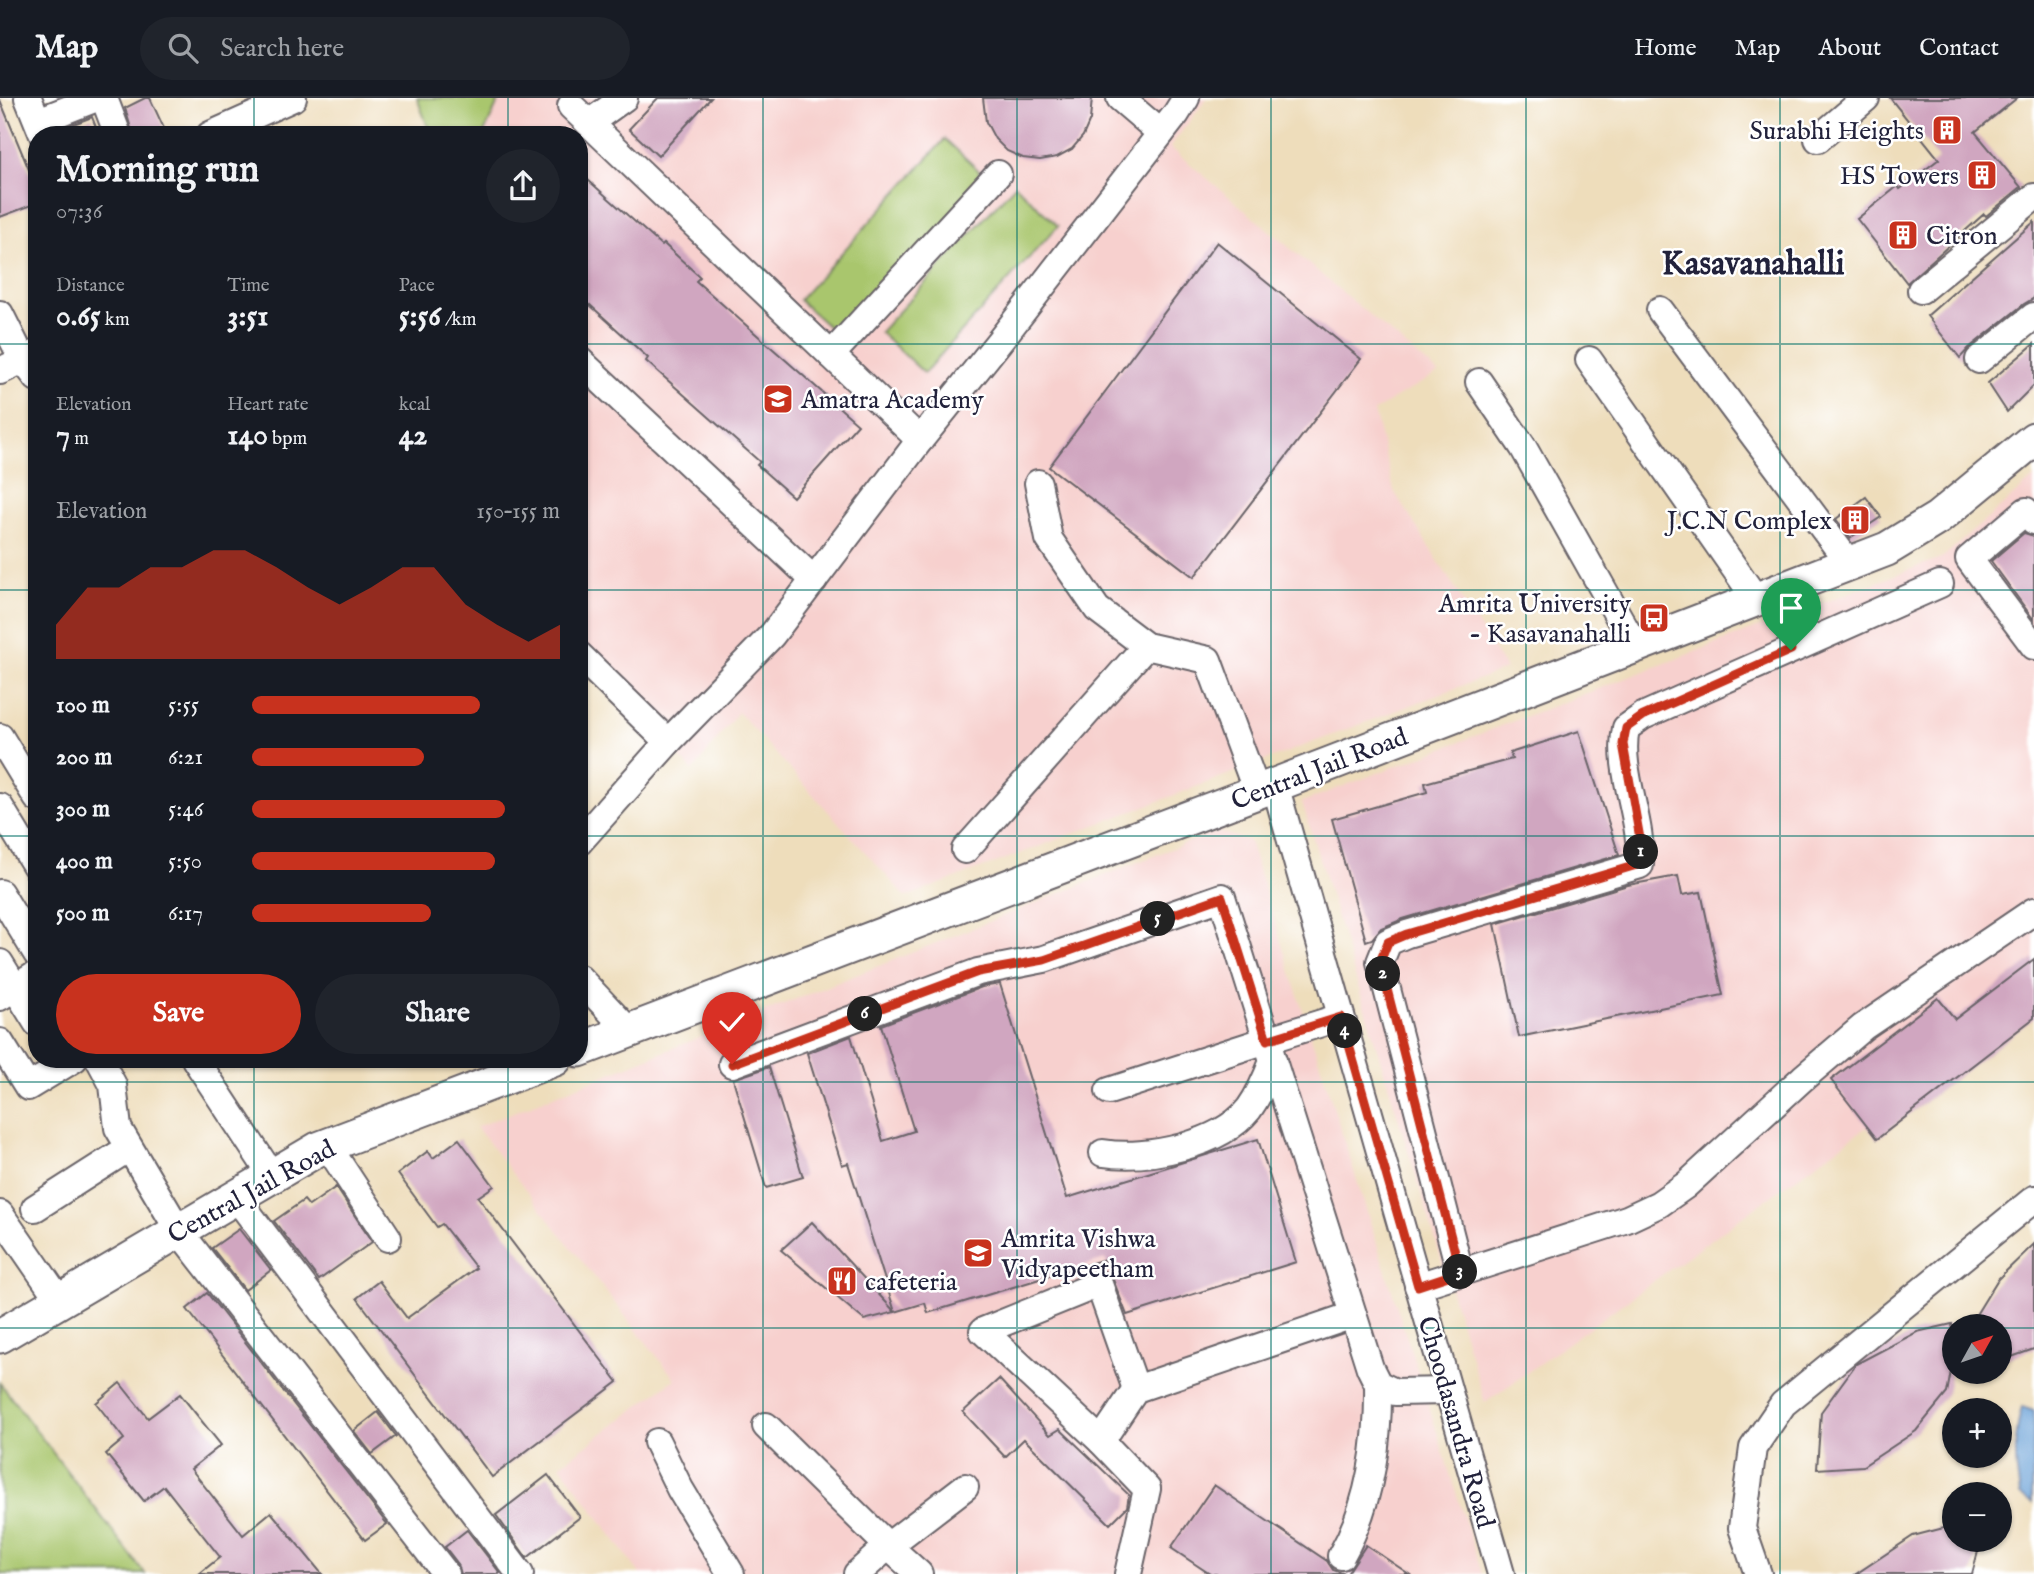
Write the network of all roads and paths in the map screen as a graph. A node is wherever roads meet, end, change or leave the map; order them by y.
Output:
1 (97, 98) edge
2 (104, 98) edge
3 (293, 98) edge
4 (624, 98) edge
5 (1119, 98) edge
6 (1186, 98) edge
7 (1866, 98) edge
8 (36, 118) edge
9 (115, 126) edge
10 (230, 126) edge
11 (1161, 133) junction
12 (1818, 139) dead end
13 (998, 174) dead end
14 (2034, 197) edge
15 (1921, 290) dead end
16 (1660, 310) dead end
17 (0, 314) edge
18 (2034, 316) edge
19 (831, 355) junction
20 (1589, 360) dead end
21 (1979, 360) dead end
22 (24, 365) edge
23 (588, 368) edge
24 (1479, 382) dead end
25 (2034, 439) edge
26 (919, 440) junction
27 (1038, 483) dead end
28 (2034, 521) edge
29 (1849, 563) junction
30 (814, 580) junction
31 (1940, 584) dead end
32 (1755, 599) junction
33 (1146, 646) junction
34 (1636, 646) junction
35 (2034, 646) edge
36 (588, 664) edge
37 (0, 737) edge
38 (668, 742) junction
39 (10, 775) edge
40 (1266, 788) junction
41 (28, 790) edge
42 (0, 807) edge
43 (588, 832) edge
44 (965, 850) dead end
45 (28, 852) edge
46 (28, 873) edge
47 (0, 892) edge
48 (2034, 911) edge
49 (28, 939) edge
50 (0, 962) edge
51 (17, 986) edge
52 (588, 988) edge
53 (28, 1006) edge
54 (1341, 1017) junction
55 (629, 1031) junction
56 (0, 1042) edge
57 (588, 1046) edge
58 (1270, 1051) junction
59 (732, 1064) dead end
60 (55, 1068) edge
61 (104, 1068) edge
62 (201, 1068) edge
63 (531, 1068) edge
64 (1109, 1091) dead end
65 (327, 1145) junction
66 (129, 1148) junction
67 (1103, 1153) dead end
68 (272, 1176) junction
69 (236, 1197) junction
70 (2034, 1199) edge
71 (35, 1208) dead end
72 (0, 1214) edge
73 (179, 1231) junction
74 (388, 1238) dead end
75 (8, 1244) edge
76 (1460, 1272) junction
77 (1418, 1286) junction
78 (60, 1301) junction
79 (1353, 1315) junction
80 (0, 1336) edge
81 (1378, 1384) junction
82 (1136, 1389) junction
83 (1448, 1391) junction
84 (766, 1426) dead end
85 (1101, 1441) junction
86 (657, 1442) dead end
87 (965, 1487) dead end
88 (888, 1546) junction
89 (1340, 1556) dead end
90 (446, 1574) edge
91 (520, 1574) edge
92 (732, 1574) edge
93 (857, 1574) edge
94 (919, 1574) edge
95 (1128, 1574) edge
96 (1501, 1574) edge
97 (1758, 1574) edge

1 - 8 street
2 - 9 street
3 - 10 street
4 - 19 street
5 - 11 street
6 - 11 street
7 - 12 street
11 - 26 street
13 - 19 street
14 - 15 street
16 - 29 street
17 - 22 street
18 - 21 street
19 - 26 street
20 - 32 street
23 - 30 street
24 - 34 street
25 - 29 main road, Central Jail Road
26 - 30 street
27 - 33 street
28 - 35 street
29 - 32 main road, Central Jail Road
30 - 38 street
31 - 76 street
32 - 34 main road, Central Jail Road
33 - 40 street, Choodasandra Road
33 - 44 street
34 - 40 main road, Central Jail Road
36 - 38 street
37 - 39 street
38 - 43 street
39 - 41 street
40 - 54 street, Choodasandra Road
40 - 55 main road, Central Jail Road
42 - 45 street
46 - 47 street
47 - 49 street
48 - 76 street
50 - 51 street
51 - 53 street
52 - 55 street
54 - 58 street
54 - 77 street, Choodasandra Road
55 - 57 main road, Central Jail Road
56 - 60 street
58 - 59 street
58 - 64 street
58 - 67 street
58 - 79 street
61 - 66 street
62 - 68 street
63 - 65 main road, Central Jail Road
65 - 68 main road, Central Jail Road
65 - 74 street
66 - 71 street
66 - 73 street
68 - 69 main road, Central Jail Road
69 - 73 main road, Central Jail Road
69 - 91 street
70 - 97 street
72 - 75 street
73 - 78 main road, Central Jail Road
73 - 90 street
75 - 78 street
76 - 77 street
77 - 83 street, Choodasandra Road
78 - 80 main road, Central Jail Road
79 - 81 street
79 - 82 street
81 - 83 street
81 - 89 street
82 - 85 street
82 - 85 street
83 - 96 street, Choodasandra Road
84 - 88 street
85 - 95 street
86 - 92 street
87 - 88 street
88 - 93 street
88 - 94 street

